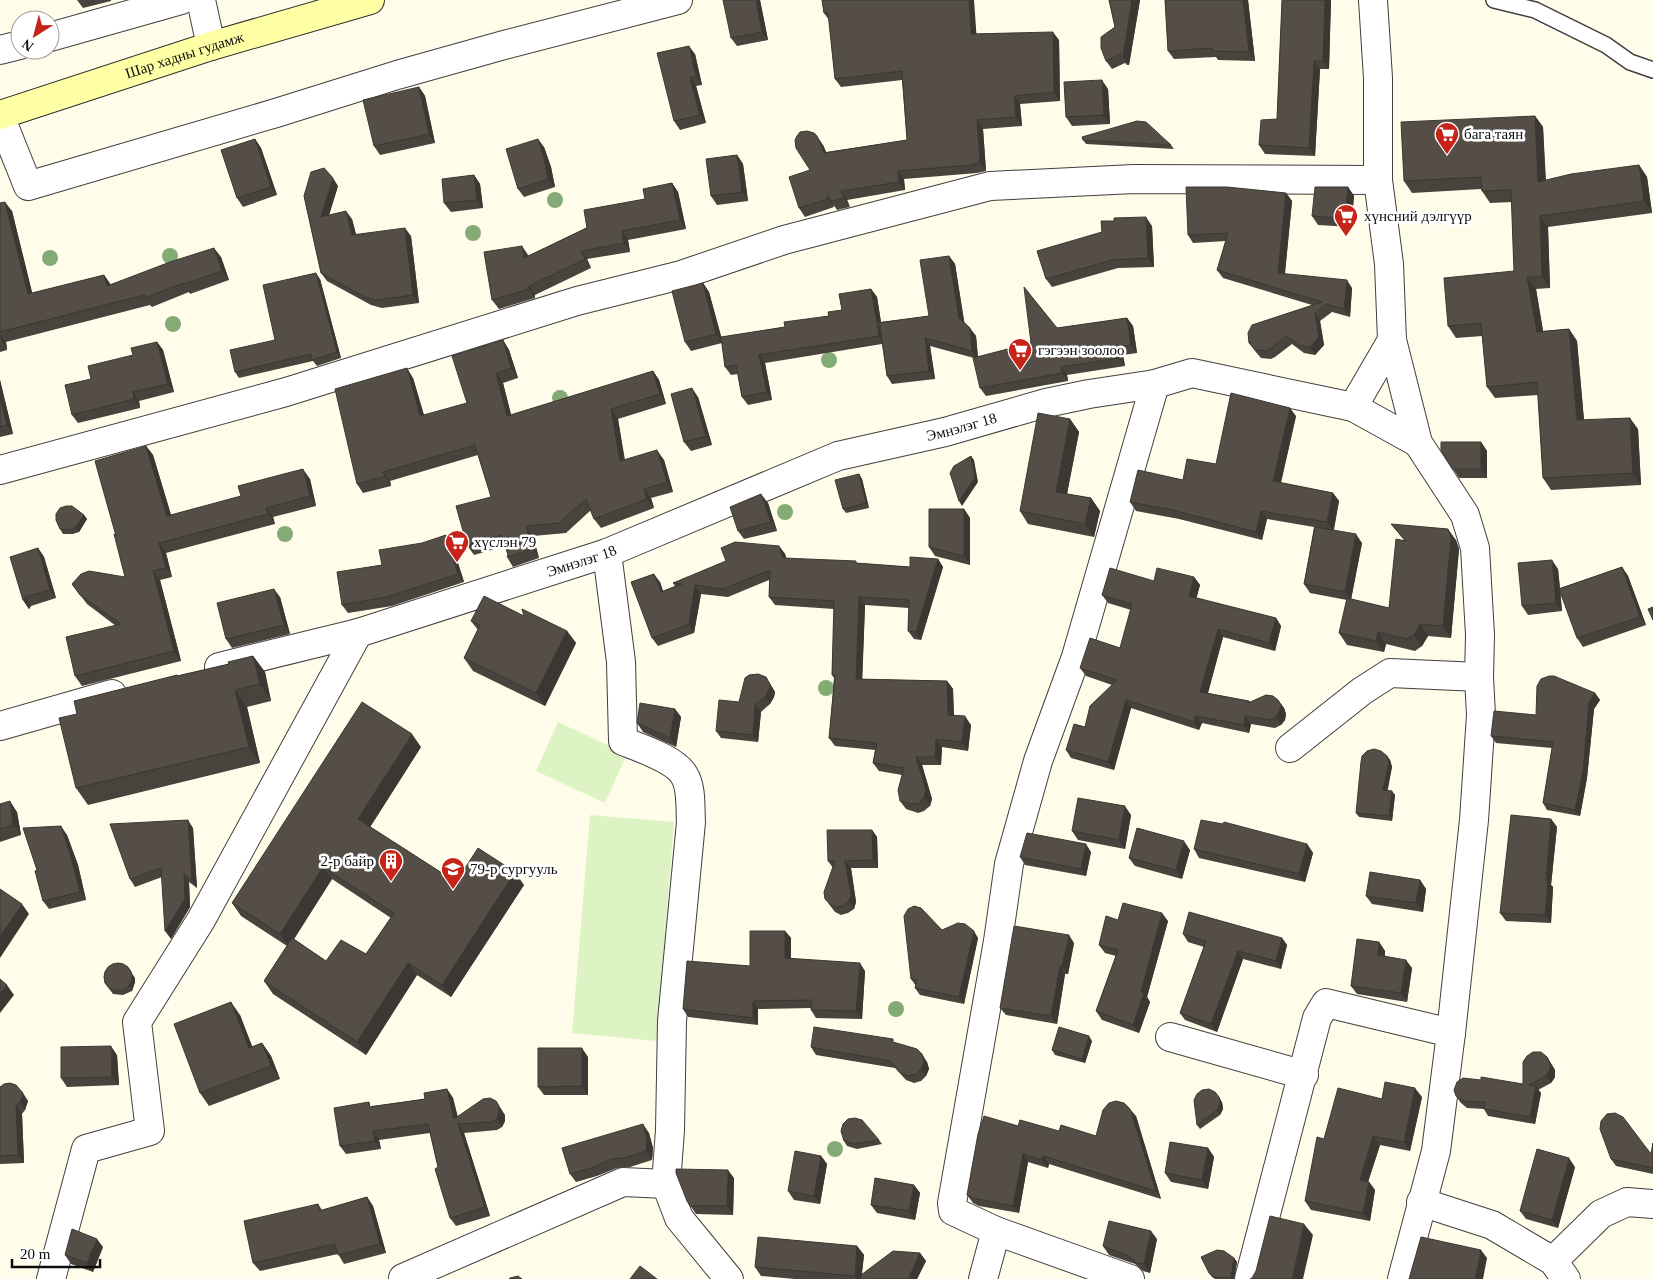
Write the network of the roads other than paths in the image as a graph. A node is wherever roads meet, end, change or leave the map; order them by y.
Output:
1 (181, 0) edge
2 (201, 0) edge
3 (370, 0) edge
4 (678, 0) edge
5 (1373, 0) edge
6 (1494, 0) edge
7 (592, 10) edge
8 (60, 33) edge
9 (211, 46) junction
10 (1653, 70) edge
11 (0, 115) edge
12 (1378, 180) junction
13 (1392, 340) junction
14 (1155, 384) junction
15 (1353, 407) junction
16 (1418, 443) junction
17 (0, 470) edge
18 (607, 553) junction
19 (358, 633) junction
20 (199, 672) edge
21 (1479, 677) junction
22 (133, 689) edge
23 (0, 726) edge
24 (1290, 748) dead end
25 (1451, 1033) junction
26 (1170, 1036) dead end
27 (1304, 1075) junction
28 (666, 1184) junction
29 (1422, 1202) junction
30 (1653, 1204) edge
31 (996, 1231) junction
32 (1560, 1270) edge
33 (403, 1278) edge
34 (51, 1279) edge
35 (728, 1279) edge
36 (983, 1279) edge
37 (1130, 1279) edge
38 (1249, 1279) edge
39 (1402, 1279) edge

1 - 8 street
2 - 9 street
3 - 9 main road, Шар хадны гудамж
4 - 7 street
5 - 12 street
6 - 10 lane
7 - 11 street
9 - 11 main road, Шар хадны гудамж
12 - 13 street
12 - 17 street
13 - 15 street
13 - 16 street
14 - 15 street, Эмнэлэг 18
14 - 18 street, Эмнэлэг 18
14 - 31 street
15 - 16 street, Эмнэлэг 18
16 - 21 street
18 - 19 street, Эмнэлэг 18
18 - 28 street
19 - 20 street, Эмнэлэг 18
19 - 34 street
21 - 24 street
21 - 25 street
22 - 23 street
25 - 27 street
25 - 29 street
26 - 27 street
27 - 38 street
28 - 33 street
28 - 35 street
29 - 32 street
29 - 39 street
30 - 32 street
31 - 36 street
31 - 37 street

